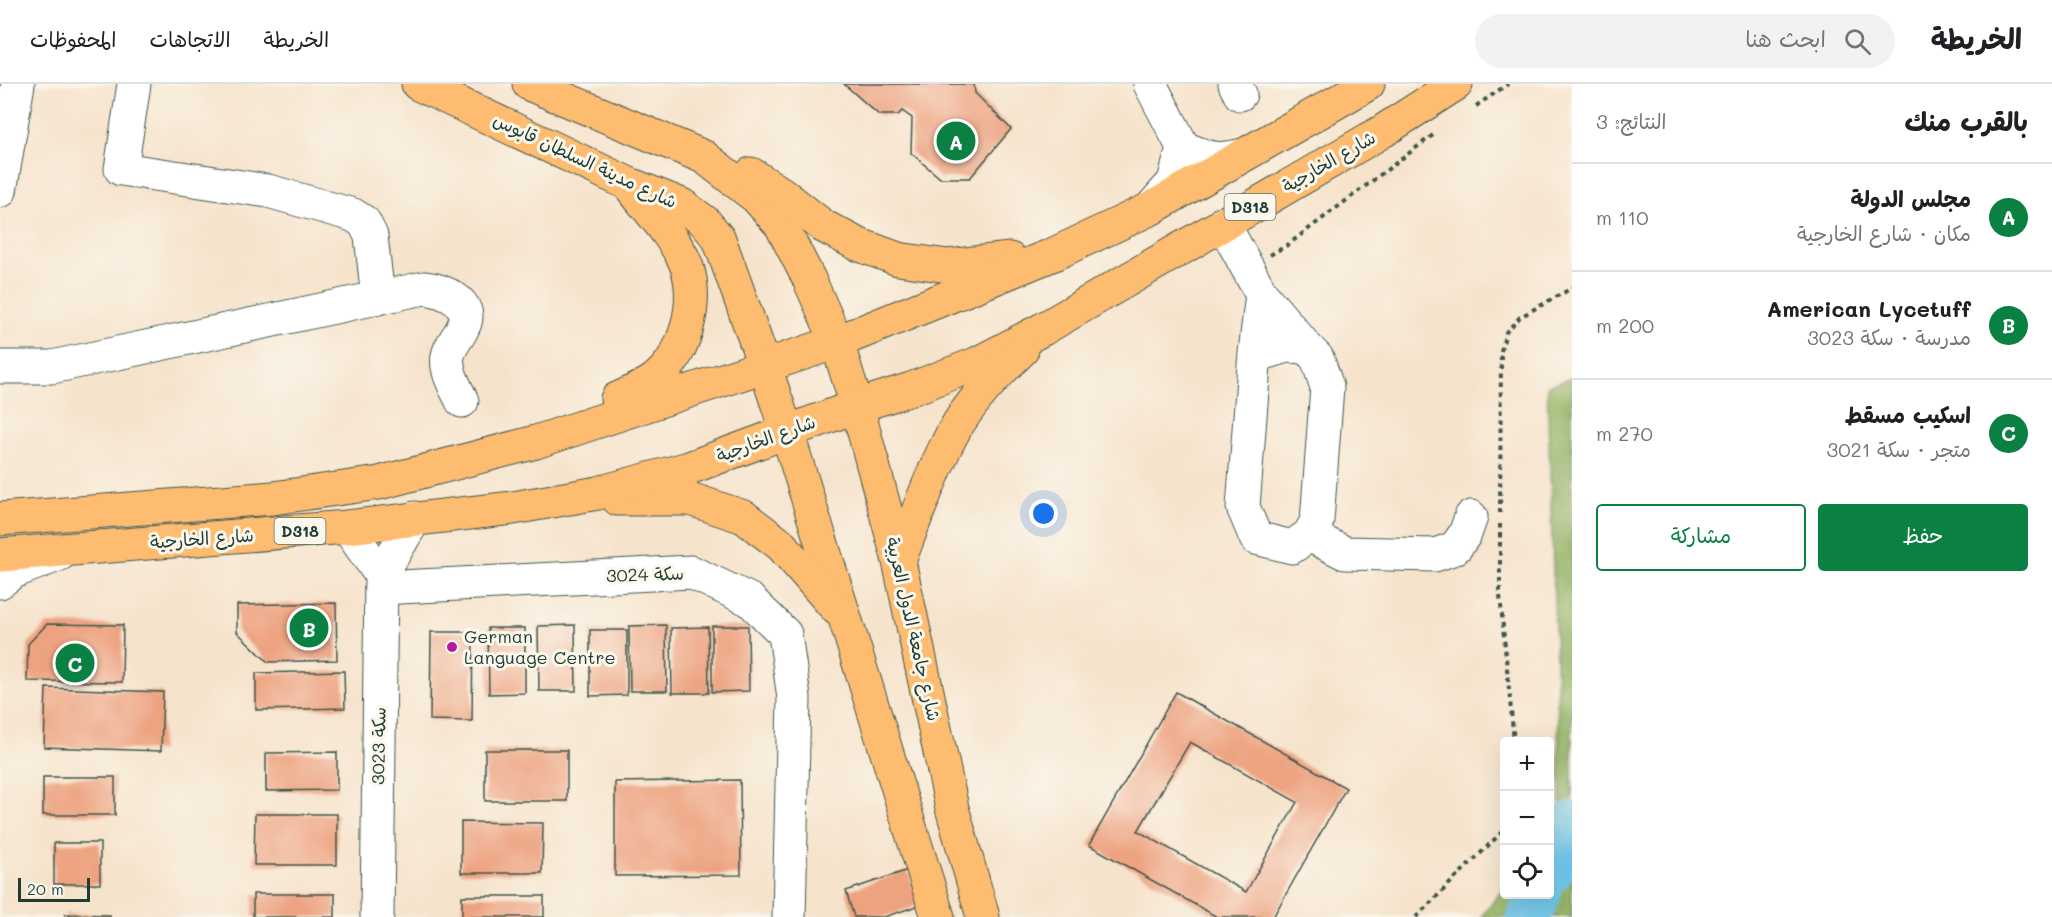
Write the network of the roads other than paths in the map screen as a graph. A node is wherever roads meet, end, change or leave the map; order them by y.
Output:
1 (18, 84) edge
2 (134, 84) edge
3 (418, 84) edge
4 (1150, 84) edge
5 (1368, 84) edge
6 (538, 86) edge
7 (1464, 96) edge
8 (1184, 148) junction
9 (1243, 155) junction
10 (704, 157) junction
11 (1200, 180) junction
12 (627, 183) junction
13 (0, 191) edge
14 (1270, 195) junction
15 (1150, 209) junction
16 (1223, 223) junction
17 (1054, 254) junction
18 (1169, 254) junction
19 (1246, 265) junction
20 (1262, 295) junction
21 (378, 298) junction
22 (1043, 329) junction
23 (837, 342) junction
24 (1306, 347) junction
25 (1255, 356) junction
26 (0, 367) edge
27 (765, 367) junction
28 (462, 401) dead end
29 (857, 406) junction
30 (787, 432) junction
31 (536, 442) junction
32 (598, 493) junction
33 (1471, 517) dead end
34 (415, 518) junction
35 (0, 519) edge
36 (347, 527) junction
37 (1309, 535) junction
38 (75, 549) junction
39 (0, 555) edge
40 (899, 561) junction
41 (381, 581) junction
42 (0, 582) edge
43 (846, 619) junction
44 (377, 917) edge
45 (789, 917) edge
46 (938, 917) edge
47 (983, 917) edge

1 - 13 street
2 - 21 street
3 - 12 main road, شارع مدينة السلطان قابوس
4 - 8 street
5 - 9 main road, شارع الخارجية / D318
6 - 10 main road
7 - 14 main road, شارع الخارجية / D318
8 - 9 street
8 - 11 street
8 - 15 street
9 - 11 main road, شارع الخارجية / D318
10 - 17 main road
10 - 23 main road
11 - 15 main road, شارع الخارجية / D318
11 - 16 main road
12 - 27 main road, شارع مدينة السلطان قابوس
12 - 31 main road
14 - 16 main road, شارع الخارجية / D318
14 - 19 street
15 - 17 main road, شارع الخارجية / D318
16 - 18 main road, شارع الخارجية / D318
16 - 19 street
17 - 23 main road, شارع الخارجية / D318
18 - 19 street
18 - 22 main road, شارع الخارجية / D318
19 - 20 street
20 - 24 street
20 - 25 street
21 - 26 street
21 - 28 street
22 - 29 main road, شارع الخارجية / D318
22 - 40 main road
23 - 27 main road, شارع الخارجية / D318
23 - 29 main road, شارع جامعة الدول العربية
24 - 25 street
24 - 37 street
25 - 37 street
27 - 30 main road
27 - 31 main road, شارع الخارجية / D318
29 - 30 main road, شارع الخارجية / D318
29 - 40 main road, شارع جامعة الدول العربية
30 - 32 main road, شارع الخارجية / D318
30 - 43 main road
31 - 35 main road, شارع الخارجية / D318
32 - 34 main road, شارع الخارجية / D318
32 - 43 main road
33 - 37 street
34 - 36 main road, شارع الخارجية / D318
34 - 41 street
36 - 38 main road, شارع الخارجية / D318
36 - 41 street
38 - 39 main road, شارع الخارجية / D318
38 - 42 street
40 - 47 main road, شارع جامعة الدول العربية
41 - 44 street, سكة 3023
41 - 45 street, سكة 3024
43 - 46 main road

